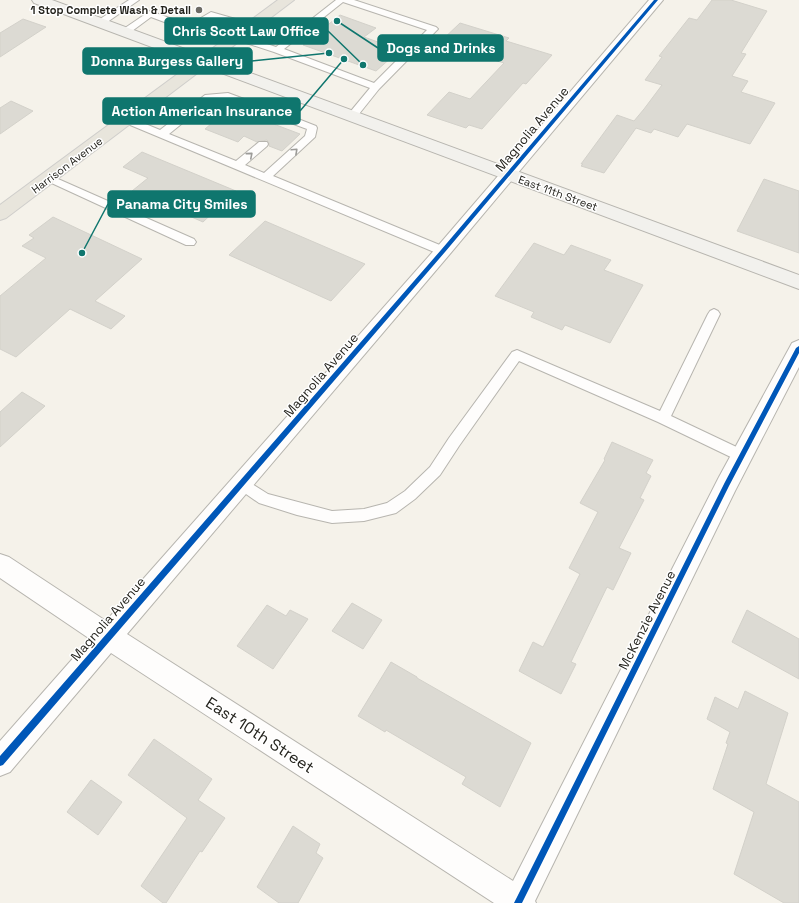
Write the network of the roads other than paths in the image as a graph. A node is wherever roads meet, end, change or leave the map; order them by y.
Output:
1 (38, 0) edge
2 (135, 0) edge
3 (287, 0) edge
4 (341, 0) edge
5 (345, 0) edge
6 (656, 0) edge
7 (100, 23) junction
8 (250, 26) junction
9 (190, 28) junction
10 (125, 32) junction
11 (237, 38) junction
12 (164, 47) junction
13 (277, 50) junction
14 (205, 62) junction
15 (376, 87) junction
16 (302, 98) junction
17 (351, 116) junction
18 (286, 118) junction
19 (127, 120) junction
20 (282, 128) dead end
21 (162, 134) junction
22 (262, 144) dead end
23 (238, 165) junction
24 (508, 175) junction
25 (266, 177) junction
26 (49, 178) junction
27 (0, 214) edge
28 (190, 242) dead end
29 (443, 251) junction
30 (799, 282) edge
31 (714, 314) dead end
32 (799, 348) edge
33 (663, 418) junction
34 (742, 456) junction
35 (241, 483) junction
36 (0, 565) edge
37 (108, 637) junction
38 (0, 762) edge
39 (519, 903) edge

1 - 7 main road, East 11th Street
2 - 7 lane
3 - 8 main road, Harrison Avenue
4 - 13 lane
5 - 15 lane
6 - 24 street, Magnolia Avenue
7 - 10 main road, East 11th Street
8 - 9 lane
8 - 11 main road, Harrison Avenue
9 - 10 lane
9 - 12 lane
10 - 12 main road, East 11th Street
11 - 13 lane
11 - 14 main road, Harrison Avenue
12 - 14 main road, East 11th Street
13 - 15 lane
14 - 16 main road, East 11th Street
14 - 19 main road, Harrison Avenue
15 - 17 lane
16 - 17 main road, East 11th Street
16 - 18 lane
17 - 24 main road, East 11th Street
18 - 20 lane
18 - 21 lane
25 -> 18 lane
19 - 21 lane
19 - 26 main road, Harrison Avenue
21 - 23 lane
23 -> 22 lane
23 - 25 lane
24 - 29 street, Magnolia Avenue
24 - 30 main road, East 11th Street
25 - 29 lane
26 - 27 main road, Harrison Avenue
26 - 28 lane
29 - 35 street, Magnolia Avenue
31 - 33 lane
32 - 34 street, McKenzie Avenue
33 - 34 lane
33 - 35 lane
34 - 39 street, McKenzie Avenue
35 - 37 street, Magnolia Avenue
36 - 37 street, East 10th Street
37 - 38 street, Magnolia Avenue
37 - 39 street, East 10th Street

